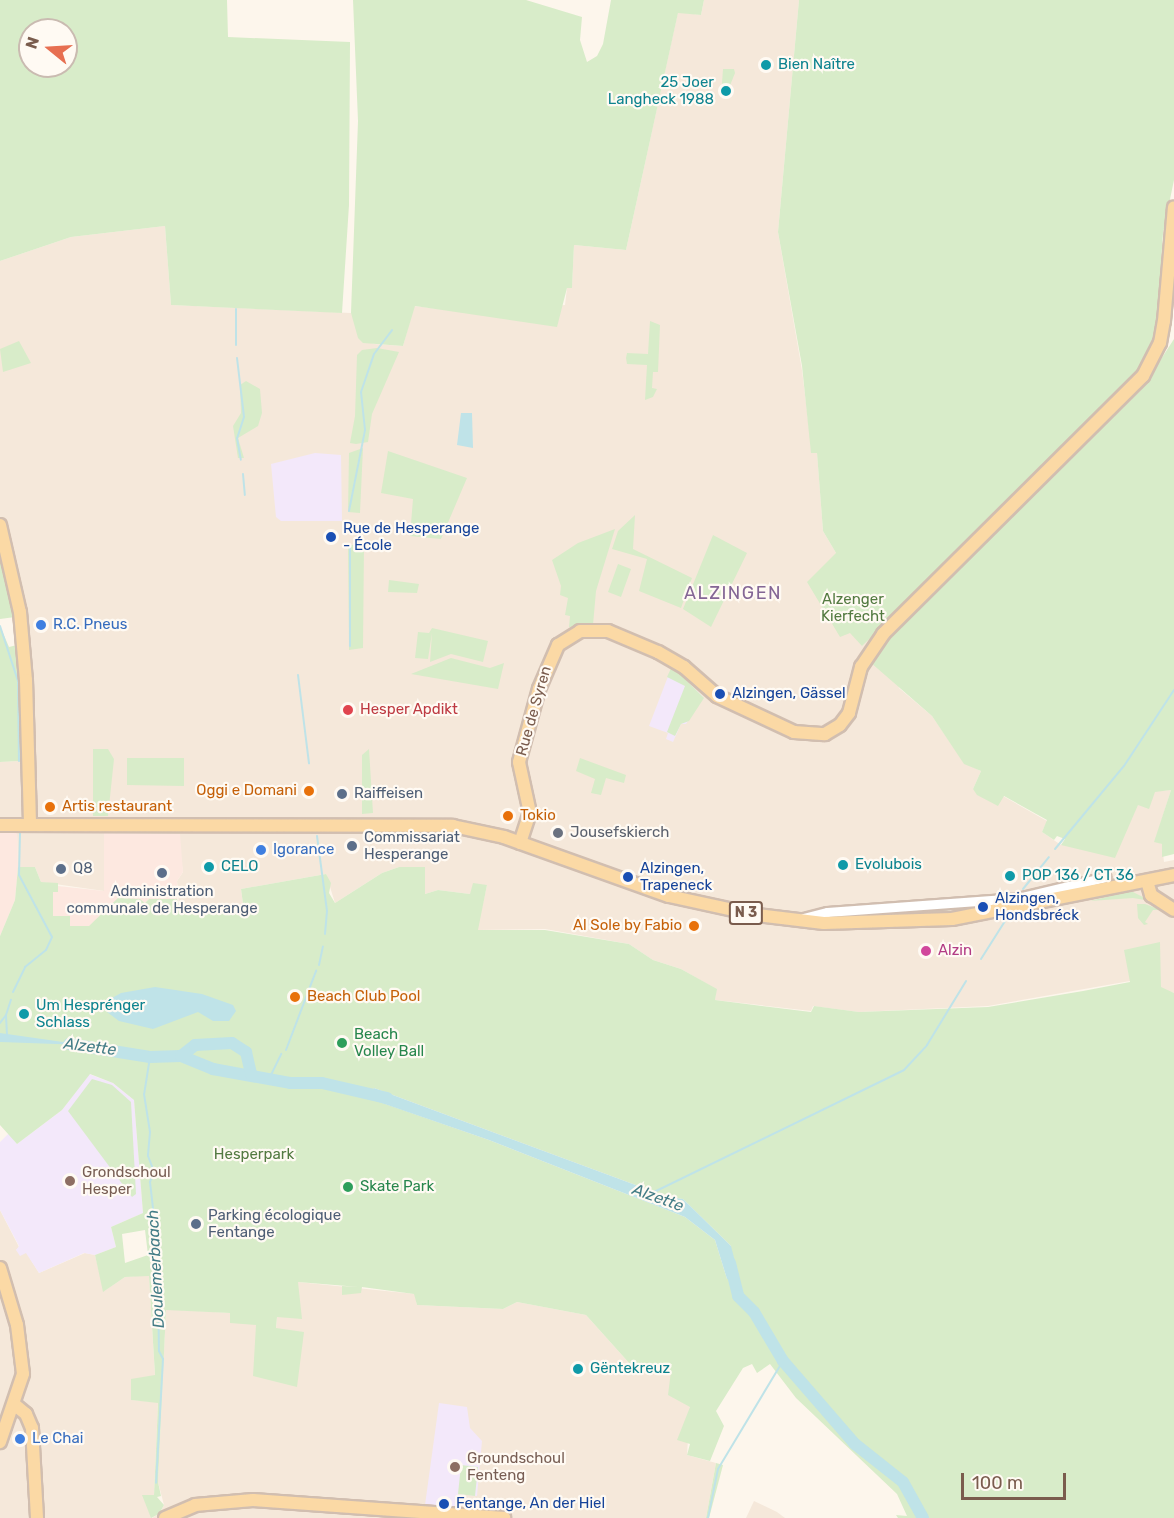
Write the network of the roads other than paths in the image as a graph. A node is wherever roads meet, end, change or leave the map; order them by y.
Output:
1 (1174, 207) edge
2 (0, 525) edge
3 (0, 825) edge
4 (30, 825) junction
5 (520, 843) junction
6 (1174, 875) edge
7 (1106, 877) dead end
8 (1147, 881) junction
9 (906, 906) junction
10 (1174, 910) edge
11 (795, 920) junction
12 (907, 922) junction
13 (0, 1268) edge
14 (15, 1405) junction
15 (0, 1442) edge
16 (37, 1518) edge
17 (165, 1518) edge
18 (504, 1518) edge

1 - 5 main road, Rue de Syren
2 - 4 main road
3 - 4 main road, N 3
4 - 5 main road, N 3
5 - 11 main road, N 3
6 - 8 main road, N 3
7 - 9 street, N 3
8 - 10 main road
8 - 12 main road, N 3
9 - 11 street, N 3
9 - 12 street
11 - 12 main road, N 3
13 - 14 main road
14 - 15 main road
14 - 16 main road
17 - 18 main road

